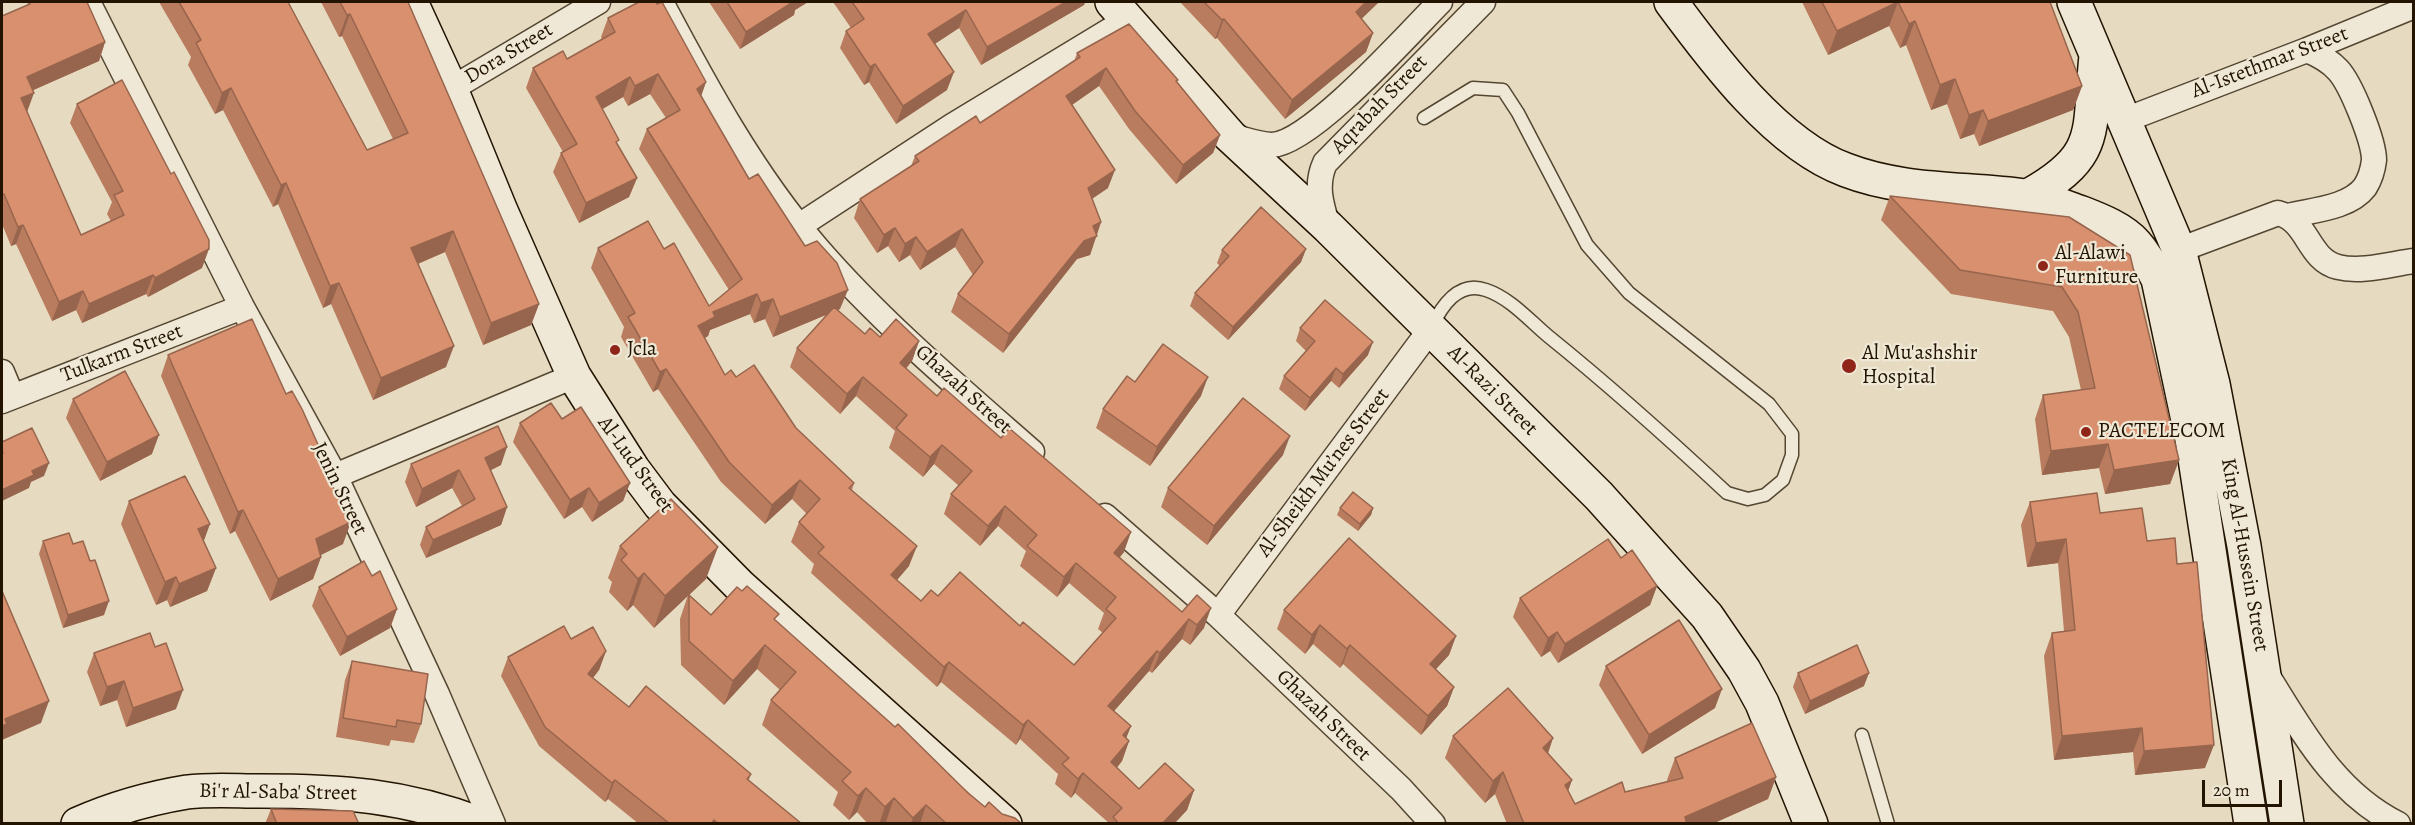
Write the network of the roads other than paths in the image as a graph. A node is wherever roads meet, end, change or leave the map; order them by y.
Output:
1 (88, 2) edge
2 (411, 2) edge
3 (598, 2) edge
4 (661, 2) edge
5 (1440, 2) edge
6 (1484, 2) edge
7 (1671, 2) edge
8 (2074, 2) edge
9 (2414, 6) edge
10 (1458, 10) edge
11 (1120, 11) edge
12 (2307, 50) junction
13 (2096, 56) junction
14 (451, 89) junction
15 (1424, 118) dead end
16 (2125, 120) junction
17 (1230, 136) junction
18 (2028, 196) junction
19 (2288, 216) junction
20 (799, 226) junction
21 (1328, 227) junction
22 (2179, 250) junction
23 (2414, 261) edge
24 (242, 307) junction
25 (1430, 330) junction
26 (2, 372) edge
27 (574, 376) junction
28 (7, 398) edge
29 (1047, 465) edge
30 (335, 476) junction
31 (1092, 504) edge
32 (1218, 615) junction
33 (2263, 668) junction
34 (1862, 735) dead end
35 (78, 824) edge
36 (480, 824) edge
37 (493, 824) edge
38 (1005, 824) edge
39 (1433, 824) edge
40 (1811, 824) edge
41 (1888, 824) edge
42 (2251, 824) edge
43 (2287, 824) edge
44 (2398, 824) edge

1 - 24 street, Jenin Street
2 - 14 street, Al-Lud Street
3 - 14 street, Dora Street
4 - 20 street, Ghazah Street
5 - 17 street, Aqrabah Street
6 - 10 street, Aqrabah Street
7 - 18 street, King Al-Hussein Street
8 - 13 street, King Al-Hussein Street
9 - 12 street, Al-Istethmar Street
10 - 21 street, Aqrabah Street
11 - 17 street, Al-Razi Street
11 - 20 street
12 - 16 street, Al-Istethmar Street
12 - 19 street
13 - 16 street, King Al-Hussein Street
13 - 18 street
14 - 27 street, Al-Lud Street
15 - 25 lane
16 - 22 street, King Al-Hussein Street
17 - 21 street, Al-Razi Street
18 - 42 street, King Al-Hussein Street
19 - 22 street
19 - 23 street
20 - 29 street, Ghazah Street
21 - 25 street, Al-Razi Street
22 - 33 street, King Al-Hussein Street
24 - 28 street, Tulkarm Street
24 - 30 street, Jenin Street
25 - 32 street, Al-Sheikh Mu’nes Street
25 - 40 street, Al-Razi Street
26 - 28 street
27 - 30 street
27 - 38 street, Al-Lud Street
30 - 37 street, Jenin Street
31 - 32 street, Ghazah Street
32 - 39 street, Ghazah Street
33 - 43 street, King Al-Hussein Street
33 - 44 street
34 - 41 lane
35 - 36 street, Bi'r Al-Saba' Street

